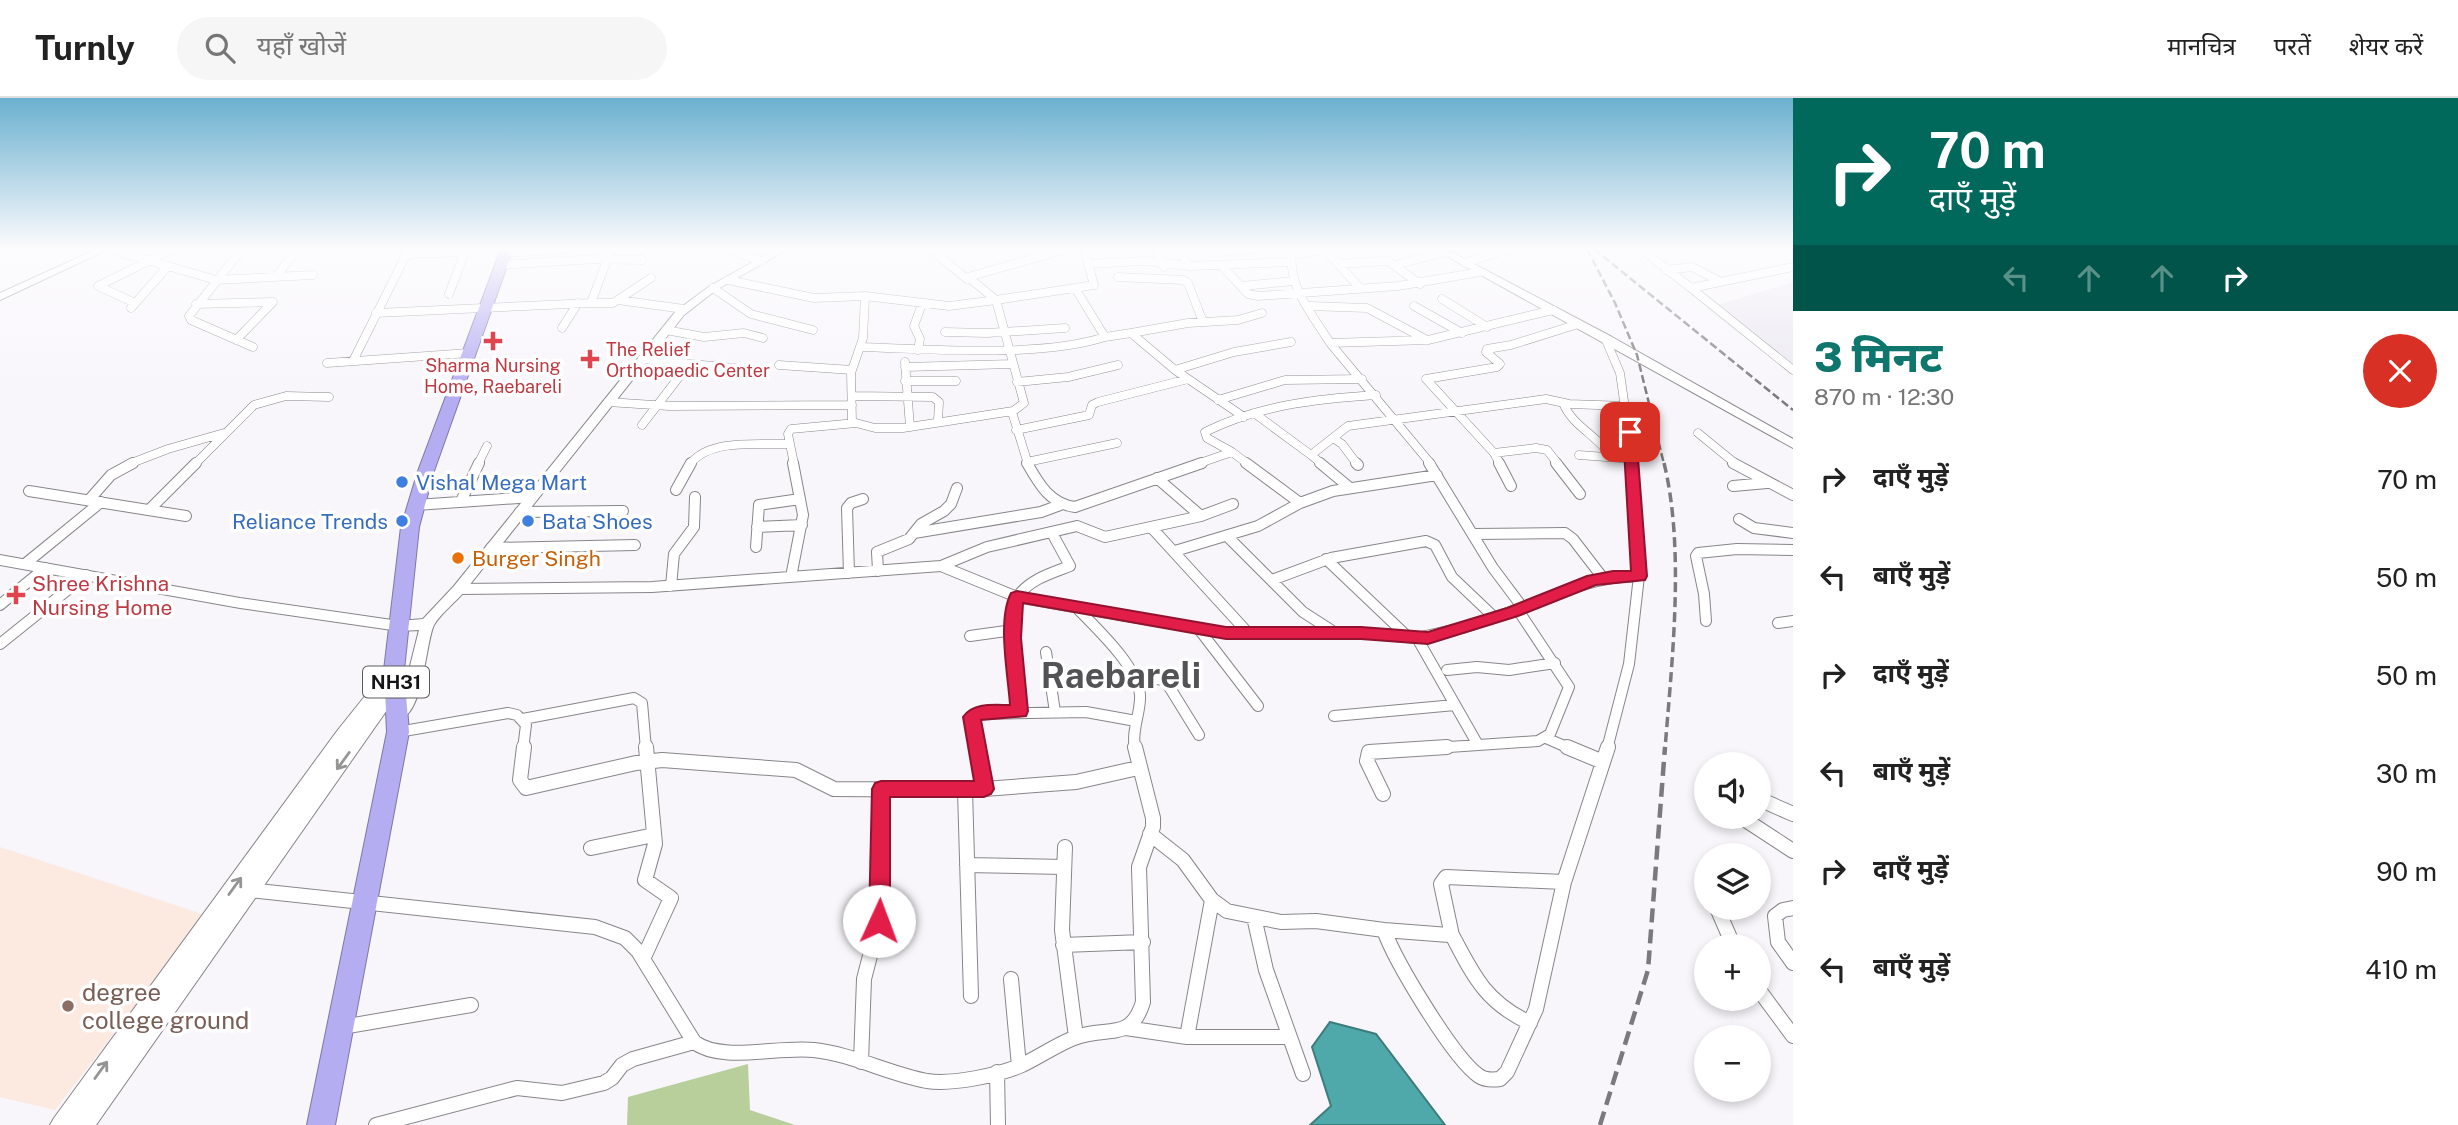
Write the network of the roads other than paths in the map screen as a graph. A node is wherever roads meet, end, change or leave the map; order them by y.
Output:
1 (865, 296) edge
2 (118, 297) edge
3 (140, 297) edge
4 (202, 297) edge
5 (384, 297) edge
6 (490, 297) edge
7 (593, 297) edge
8 (623, 297) edge
9 (701, 297) edge
10 (726, 297) edge
11 (809, 297) edge
12 (841, 297) edge
13 (872, 297) edge
14 (992, 297) edge
15 (1016, 297) edge
16 (1080, 297) edge
17 (1193, 297) edge
18 (1303, 297) edge
19 (1528, 297) edge
20 (1702, 297) edge
21 (1442, 299) dead end
22 (618, 300) junction
23 (996, 300) junction
24 (578, 303) junction
25 (591, 303) junction
26 (196, 304) junction
27 (922, 304) junction
28 (487, 306) junction
29 (1309, 306) junction
30 (1414, 306) dead end
31 (684, 309) junction
32 (1553, 310) junction
33 (376, 313) junction
34 (1262, 313) dead end
35 (1203, 322) junction
36 (1578, 324) junction
37 (1487, 327) junction
38 (562, 328) dead end
39 (1065, 328) dead end
40 (666, 330) junction
41 (813, 330) dead end
42 (945, 332) dead end
43 (1003, 332) junction
44 (1131, 332) junction
45 (1462, 333) junction
46 (1105, 337) junction
47 (763, 338) dead end
48 (1605, 338) junction
49 (236, 340) junction
50 (1428, 340) junction
51 (1291, 342) dead end
52 (1330, 343) junction
53 (253, 347) dead end
54 (861, 347) junction
55 (905, 349) junction
56 (918, 349) junction
57 (1008, 349) junction
58 (469, 353) junction
59 (642, 359) junction
60 (353, 361) junction
61 (327, 363) dead end
62 (689, 364) junction
63 (1012, 364) junction
64 (779, 365) dead end
65 (1118, 365) dead end
66 (905, 367) junction
67 (753, 369) dead end
68 (852, 370) junction
69 (1175, 370) junction
70 (1793, 370) edge
71 (1188, 379) junction
72 (1362, 379) junction
73 (905, 381) junction
74 (956, 381) dead end
75 (1017, 382) junction
76 (1376, 395) junction
77 (906, 396) junction
78 (329, 397) dead end
79 (852, 400) junction
80 (1218, 400) junction
81 (608, 402) junction
82 (1563, 402) junction
83 (1626, 406) junction
84 (656, 408) junction
85 (1013, 411) junction
86 (1254, 413) junction
87 (1456, 413) junction
88 (1244, 417) junction
89 (1395, 419) junction
90 (938, 421) junction
91 (852, 423) junction
92 (642, 425) dead end
93 (909, 427) junction
94 (1016, 429) junction
95 (224, 433) junction
96 (1698, 433) dead end
97 (1333, 438) junction
98 (1117, 443) dead end
99 (790, 444) junction
100 (1793, 444) edge
101 (487, 446) dead end
102 (1232, 452) junction
103 (1494, 453) junction
104 (1311, 455) junction
105 (1579, 455) dead end
106 (1611, 456) junction
107 (1633, 458) junction
108 (1027, 462) junction
109 (1358, 466) dead end
110 (1437, 475) junction
111 (1157, 478) junction
112 (1767, 483) junction
113 (1511, 486) dead end
114 (1733, 486) dead end
115 (1349, 487) junction
116 (957, 488) dead end
117 (676, 489) dead end
118 (29, 491) dead end
119 (1580, 494) dead end
120 (1793, 495) edge
121 (533, 497) junction
122 (695, 497) dead end
123 (462, 499) junction
124 (800, 499) junction
125 (863, 499) dead end
126 (89, 500) junction
127 (101, 502) junction
128 (1300, 503) junction
129 (1233, 504) dead end
130 (416, 505) junction
131 (1064, 506) junction
132 (149, 510) junction
133 (623, 511) dead end
134 (520, 512) junction
135 (186, 516) dead end
136 (1201, 516) junction
137 (1740, 519) dead end
138 (802, 526) junction
139 (1077, 526) junction
140 (757, 527) junction
141 (1151, 527) junction
142 (914, 533) junction
143 (1052, 533) junction
144 (1793, 533) edge
145 (1473, 534) junction
146 (1227, 536) junction
147 (635, 545) dead end
148 (756, 547) dead end
149 (491, 548) junction
150 (1175, 551) junction
151 (1793, 551) edge
152 (1326, 559) junction
153 (3, 563) edge
154 (25, 564) junction
155 (942, 566) junction
156 (45, 568) junction
157 (878, 570) junction
158 (849, 573) junction
159 (86, 575) junction
160 (1639, 576) junction
161 (791, 577) junction
162 (1603, 578) junction
163 (1272, 580) junction
164 (671, 586) junction
165 (459, 589) junction
166 (1017, 597) junction
167 (0, 605) edge
168 (1076, 607) junction
169 (1521, 609) junction
170 (1493, 616) junction
171 (1706, 621) dead end
172 (1793, 621) edge
173 (1777, 623) dead end
174 (427, 624) junction
175 (399, 626) junction
176 (1198, 628) junction
177 (1013, 631) junction
178 (1335, 632) junction
179 (1249, 635) junction
180 (970, 636) dead end
181 (1413, 638) junction
182 (0, 644) edge
183 (1046, 652) dead end
184 (1555, 663) junction
185 (1447, 670) dead end
186 (395, 678) junction
187 (1137, 684) junction
188 (1455, 705) junction
189 (1258, 706) dead end
190 (1020, 711) junction
191 (1055, 712) junction
192 (1334, 716) dead end
193 (523, 719) junction
194 (1136, 721) junction
195 (398, 723) junction
196 (1199, 735) dead end
197 (1546, 738) junction
198 (1478, 745) junction
199 (648, 761) junction
200 (1603, 762) junction
201 (1138, 768) junction
202 (881, 789) junction
203 (984, 789) junction
204 (965, 790) junction
205 (1383, 794) dead end
206 (1771, 804) edge
207 (1793, 814) edge
208 (1759, 829) edge
209 (1150, 834) junction
210 (654, 835) junction
211 (1065, 847) dead end
212 (591, 848) dead end
213 (1793, 851) edge
214 (967, 865) junction
215 (1064, 867) junction
216 (1564, 882) junction
217 (250, 890) junction
218 (1212, 900) junction
219 (364, 903) junction
220 (1793, 908) edge
221 (1254, 917) junction
222 (1384, 930) junction
223 (1451, 933) junction
224 (1143, 942) junction
225 (1063, 945) junction
226 (643, 958) junction
227 (1793, 963) edge
228 (1011, 979) dead end
229 (971, 996) dead end
230 (471, 1005) dead end
231 (1771, 1006) edge
232 (1530, 1023) junction
233 (341, 1027) junction
234 (1126, 1028) junction
235 (1793, 1036) edge
236 (1076, 1037) junction
237 (1187, 1037) junction
238 (1288, 1037) junction
239 (694, 1042) junction
240 (861, 1062) junction
241 (1019, 1066) junction
242 (997, 1072) junction
243 (1303, 1074) dead end
244 (61, 1125) edge
245 (83, 1125) edge
246 (321, 1125) edge
247 (376, 1125) edge
248 (998, 1125) edge

1 - 54 street
2 - 3 street
4 - 26 street
5 - 33 street
6 - 28 highway, NH31
7 - 25 street
8 - 22 street
9 - 31 street
10 - 41 street
11 - 12 street
13 - 27 street
14 - 23 street
15 - 23 street
16 - 46 street
17 - 35 street
18 - 29 street
19 - 32 street
20 - 70 street
21 - 37 street
22 - 25 street
22 - 31 street
23 - 27 street
23 - 43 street
24 - 25 street
24 - 28 street
24 - 38 street
26 - 49 street
26 - 49 street
27 - 56 street
28 - 33 street
28 - 58 highway, NH31
29 - 50 street
29 - 52 street
30 - 45 street
31 - 40 street
32 - 36 street
32 - 37 street
33 - 60 street
34 - 35 street
35 - 44 street
36 - 48 street
36 - 87 street
37 - 45 street
39 - 43 street
40 - 47 street
40 - 59 street
42 - 43 street
43 - 57 street
44 - 46 street
44 - 69 street
45 - 50 street
46 - 57 street
48 - 83 street
48 - 100 street
49 - 53 street
50 - 52 street
51 - 69 street
52 - 72 street
54 - 55 street
54 - 68 street
55 - 56 street
55 - 66 street
56 - 57 street
57 - 63 street
58 - 60 street
58 - 130 highway, NH31
59 - 62 street
59 - 81 street
60 - 61 street
62 - 67 street
62 - 84 street
63 - 66 street
63 - 75 street
64 - 68 street
65 - 75 street
66 - 73 street
68 - 79 street
69 - 71 street
71 - 80 street
71 - 94 street
72 - 76 street
72 - 80 street
73 - 74 street
73 - 77 street
75 - 85 street
76 - 86 street
76 - 89 street
77 - 79 street
77 - 90 street
77 - 93 street
78 - 95 street
79 - 84 street
79 - 91 street
80 - 88 street
81 - 84 street
81 - 121 street
82 - 83 street
82 - 87 street
82 - 106 street
83 - 107 street
84 - 92 street
85 - 90 street
85 - 94 street
86 - 88 street
86 - 104 street
87 - 89 street
87 - 103 street
88 - 102 street
89 - 97 street
89 - 110 street
90 - 93 street
91 - 93 street
91 - 99 street
94 - 108 street
95 - 126 street
95 - 132 street
96 - 112 street
97 - 104 street
97 - 109 street
98 - 108 street
99 - 117 street
99 - 124 street
101 - 123 street
102 - 111 street
102 - 128 street
103 - 113 street
103 - 119 street
104 - 115 street
105 - 106 street
106 - 107 street
107 - 160 street
108 - 131 street
110 - 115 street
110 - 145 street
111 - 131 street
111 - 136 street
112 - 114 street
112 - 120 street
115 - 128 street
116 - 142 street
118 - 126 street
121 - 123 street
121 - 134 street
122 - 164 street
123 - 130 street
124 - 138 street
124 - 140 street
125 - 158 street
126 - 127 street
127 - 132 street
127 - 154 street
128 - 146 street
129 - 136 street
130 - 175 highway, NH31
131 - 139 street
131 - 142 street
132 - 135 street
133 - 134 street
134 - 149 street
136 - 141 street
137 - 144 street
138 - 140 street
138 - 161 street
139 - 141 street
139 - 143 street
140 - 148 street
141 - 150 street
142 - 157 street
143 - 155 street
143 - 166 street
145 - 162 street
145 - 169 street
146 - 150 street
146 - 163 street
147 - 149 street
149 - 165 street
150 - 179 street
151 - 171 street
152 - 163 street
152 - 170 street
152 - 181 street
153 - 154 street
154 - 156 street
155 - 157 street
155 - 166 street
156 - 159 street
156 - 167 street
157 - 158 street
158 - 161 street
159 - 175 street
159 - 182 street
160 - 162 street
160 - 200 street
161 - 164 street
162 - 169 street
163 - 178 street
164 - 165 street
165 - 174 street
166 - 168 street
166 - 177 street
168 - 176 street
168 - 187 street
169 - 170 street
169 - 184 street
170 - 181 street
172 - 173 street
174 - 175 street
174 - 195 street
175 - 186 highway, NH31
176 - 179 street
176 - 189 street
177 - 180 street
177 - 190 street
178 - 179 street
178 - 181 street
181 - 188 street
183 - 191 street
184 - 185 street
184 - 197 street
186 - 195 highway, NH31
186 -> 217 street
244 -> 186 street
187 - 194 street
187 - 196 street
188 - 192 street
188 - 198 street
190 - 191 street
190 - 203 street
191 - 194 street
193 - 195 street
193 - 199 street
193 - 199 street
194 - 201 street
195 - 219 highway, NH31
197 - 198 street
197 - 200 street
198 - 205 street
199 - 202 street
199 - 210 street
200 - 216 street
201 - 203 street
201 - 209 street
202 - 204 street
202 - 240 street
203 - 204 street
204 - 214 street
206 - 207 street
208 - 213 street
209 - 218 street
209 - 224 street
210 - 212 street
210 - 226 street
211 - 215 street
214 - 215 street
214 - 229 street
215 - 225 street
216 - 223 street
216 - 232 street
217 - 219 street
217 - 245 street
218 - 221 street
218 - 237 street
219 - 226 street
219 - 233 highway, NH31
220 - 227 street
221 - 222 street
221 - 238 street
222 - 223 street
222 - 232 street
223 - 232 street
224 - 225 street
224 - 234 street
225 - 236 street
226 - 239 street
228 - 241 street
230 - 233 street
231 - 235 street
233 - 246 highway, NH31
234 - 236 street
234 - 237 street
236 - 241 street
237 - 238 street
238 - 243 street
239 - 240 street
239 - 247 street
240 - 242 street
241 - 242 street
242 - 248 street

